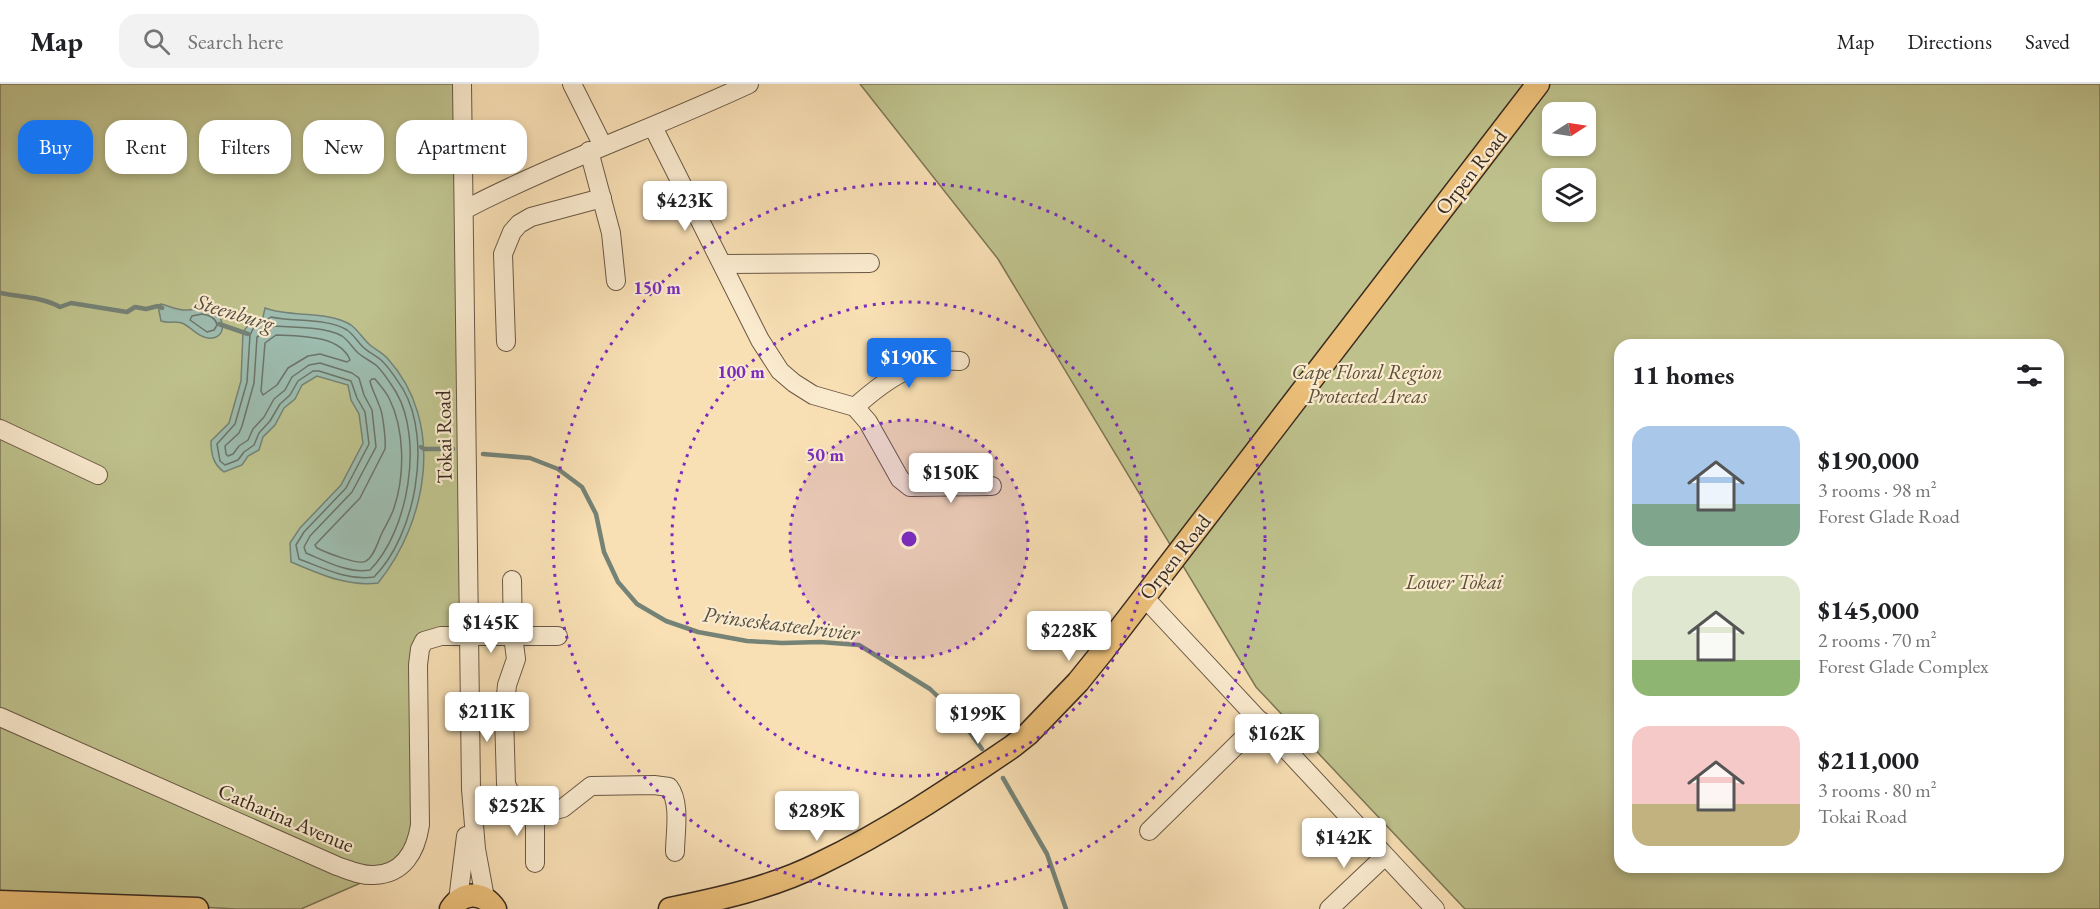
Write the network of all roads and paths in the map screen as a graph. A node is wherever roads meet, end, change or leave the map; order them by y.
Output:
1 (462, 84) edge
2 (572, 84) edge
3 (749, 84) edge
4 (1538, 84) edge
5 (722, 90) edge
6 (653, 127) junction
7 (596, 149) junction
8 (602, 198) junction
9 (464, 210) junction
10 (870, 263) dead end
11 (723, 264) junction
12 (616, 281) dead end
13 (506, 342) dead end
14 (960, 361) dead end
15 (855, 407) junction
16 (0, 429) edge
17 (98, 475) dead end
18 (992, 486) dead end
19 (512, 580) dead end
20 (1144, 597) junction
21 (469, 636) junction
22 (513, 636) junction
23 (558, 636) dead end
24 (0, 717) edge
25 (1261, 721) junction
26 (471, 789) junction
27 (536, 811) junction
28 (1149, 831) dead end
29 (675, 852) dead end
30 (1385, 856) junction
31 (535, 863) dead end
32 (0, 902) edge
33 (455, 904) edge
34 (494, 906) edge
35 (197, 909) edge
36 (430, 909) edge
37 (670, 909) edge
38 (1329, 909) edge
39 (1435, 909) edge

1 - 9 street, Tokai Road
2 - 7 street
3 - 5 street
4 - 20 main road, Orpen Road
5 - 6 street
6 - 7 street
6 - 11 street
7 - 8 street
7 - 9 street
8 - 12 street
8 - 13 street
9 - 21 street, Tokai Road
10 - 11 street
11 - 15 street
14 - 15 street
15 - 18 street
16 - 17 street
19 - 22 street
20 - 25 street
20 - 37 main road, Orpen Road
21 - 22 street, Catharina Avenue
21 - 24 street, Catharina Avenue
21 - 26 street, Tokai Road
22 - 23 street, Catharina Avenue
22 - 27 street
25 - 28 street
25 - 30 street
26 - 33 street, Tokai Road
26 - 34 street, Tokai Road
27 - 29 street
27 - 31 street
30 - 38 street
30 - 39 street
32 - 35 main road
33 - 34 main road
33 - 36 main road

